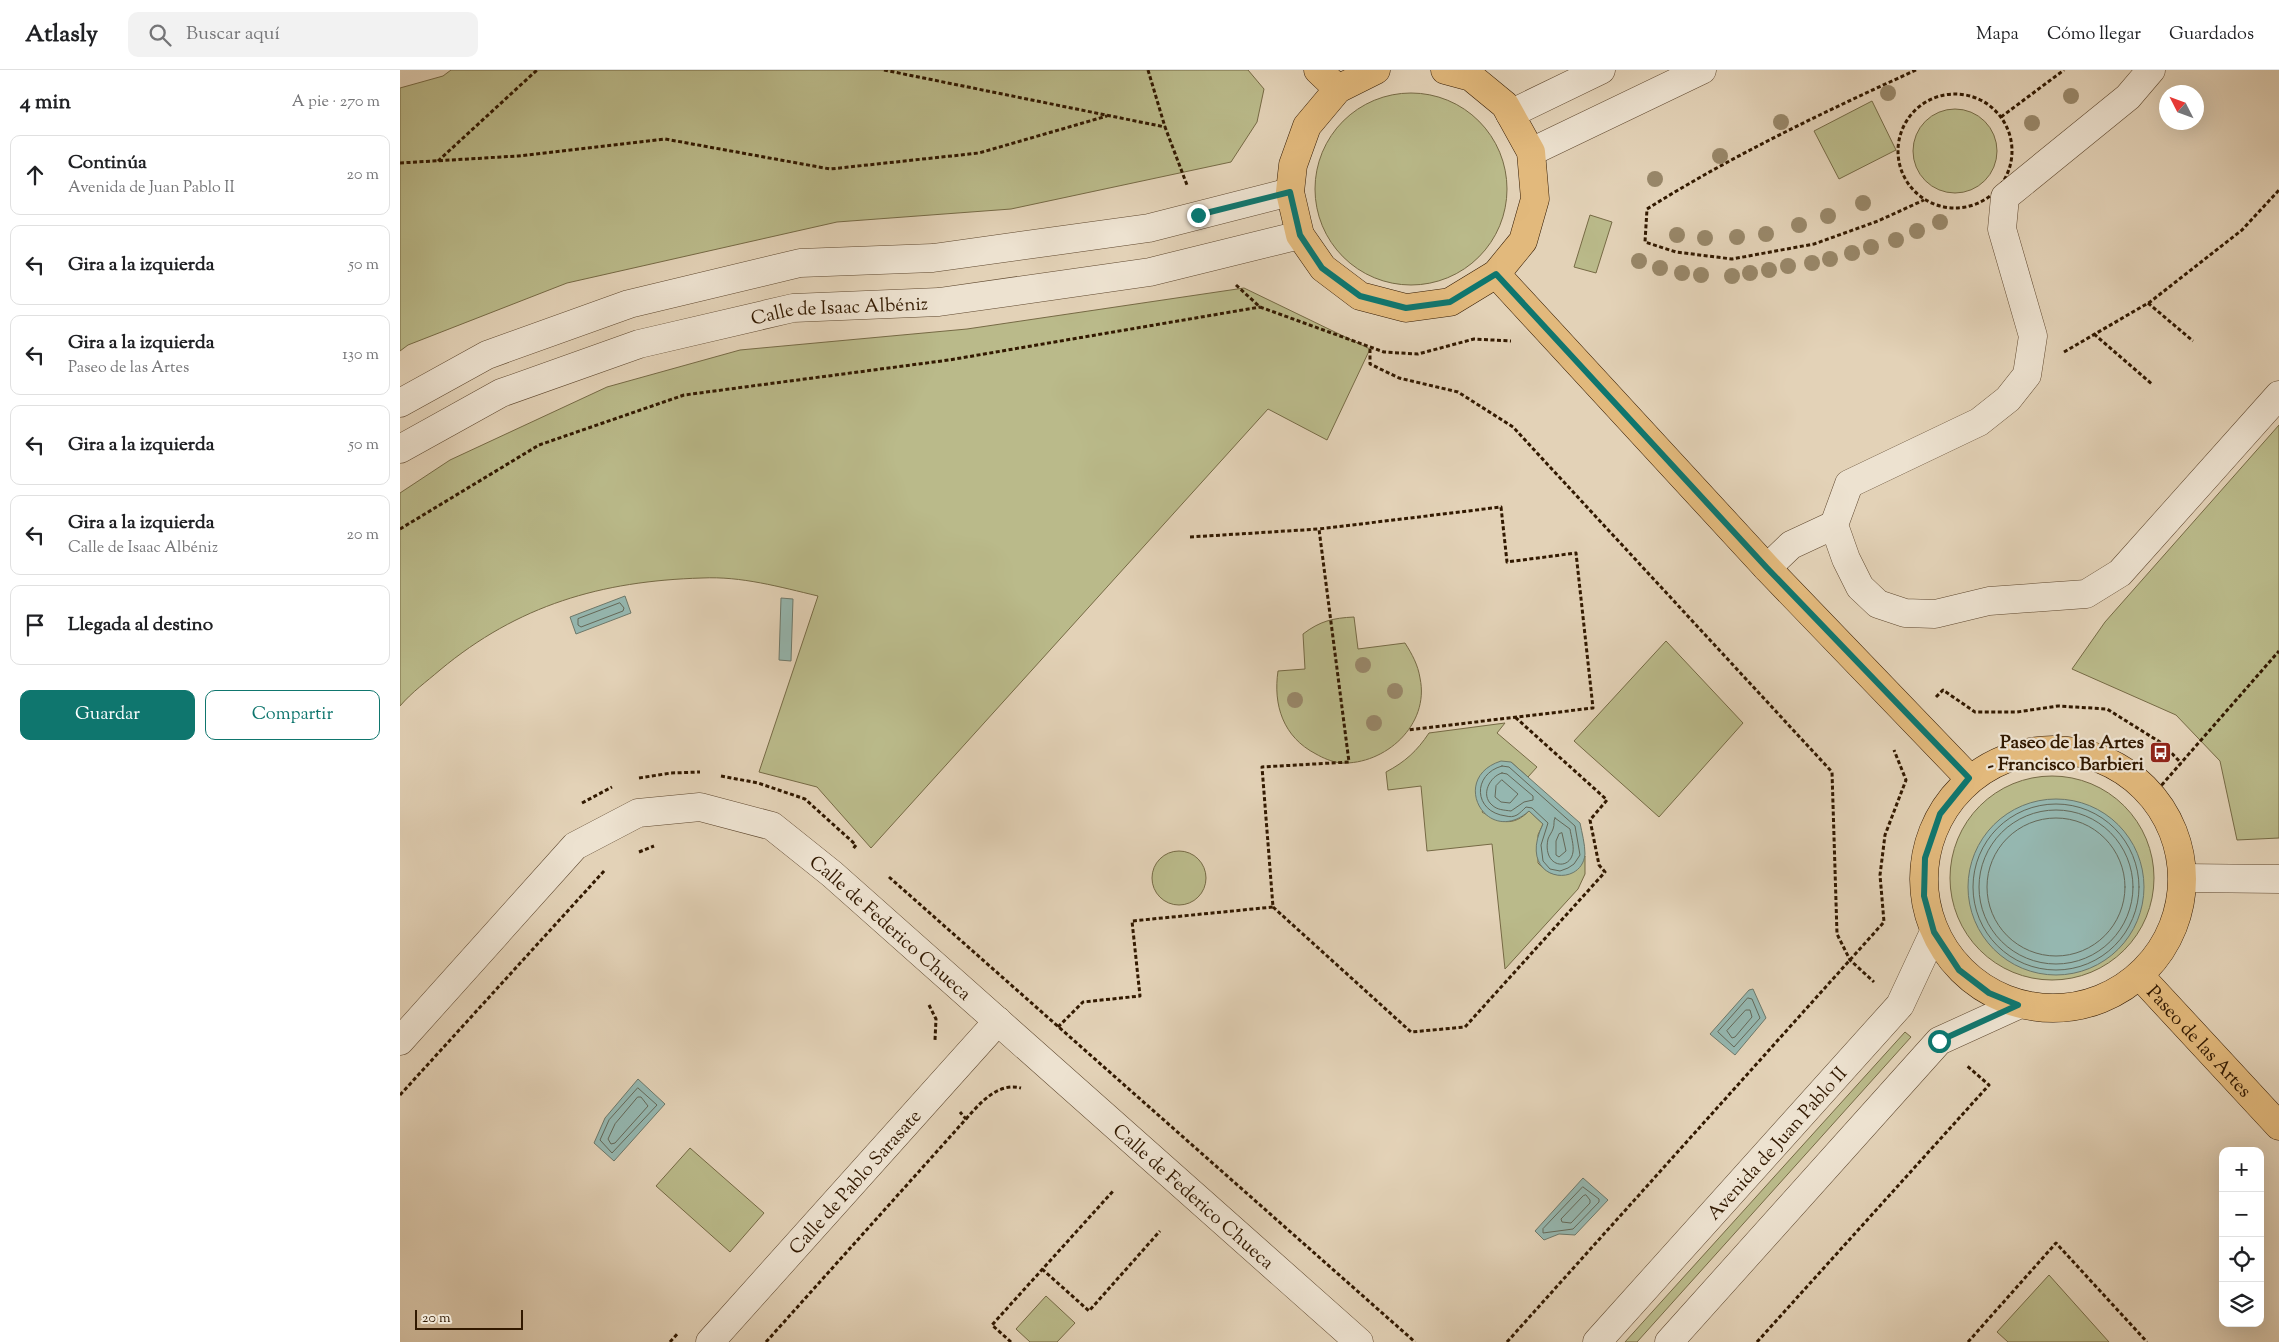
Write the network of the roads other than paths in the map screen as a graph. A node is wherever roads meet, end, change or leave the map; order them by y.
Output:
1 (1318, 70) edge
2 (1376, 70) edge
3 (1445, 70) edge
4 (1601, 70) edge
5 (1702, 70) edge
6 (2150, 70) edge
7 (1338, 89) junction
8 (1510, 114) junction
9 (1531, 152) junction
10 (1290, 192) junction
11 (1300, 235) junction
12 (1496, 274) junction
13 (2279, 395) edge
14 (400, 403) edge
15 (400, 449) edge
16 (1834, 525) junction
17 (1767, 568) junction
18 (1969, 778) junction
19 (2183, 878) junction
20 (2279, 878) edge
21 (1934, 932) junction
22 (2140, 976) junction
23 (2018, 1005) junction
24 (998, 1021) junction
25 (400, 1041) edge
26 (2279, 1126) edge
27 (710, 1342) edge
28 (1359, 1342) edge
29 (1597, 1342) edge
30 (1669, 1342) edge

1 - 7 main road
2 - 7 main road
3 - 8 main road
4 - 8 street
5 - 9 street
6 - 16 street
7 - 10 main road
8 - 9 main road
9 - 12 main road
10 - 11 main road
10 - 14 street
11 - 12 main road
11 - 15 street, Calle de Isaac Albéniz
12 - 17 main road
13 - 16 street
16 - 17 street
17 - 18 main road
18 - 19 main road
18 - 21 main road
19 - 20 street
19 - 22 main road
21 - 23 main road
21 - 29 street, Avenida de Juan Pablo II
22 - 23 main road
22 - 26 main road, Paseo de las Artes
23 - 30 street
24 - 25 street, Calle de Federico Chueca
24 - 27 street, Calle de Pablo Sarasate
24 - 28 street, Calle de Federico Chueca

